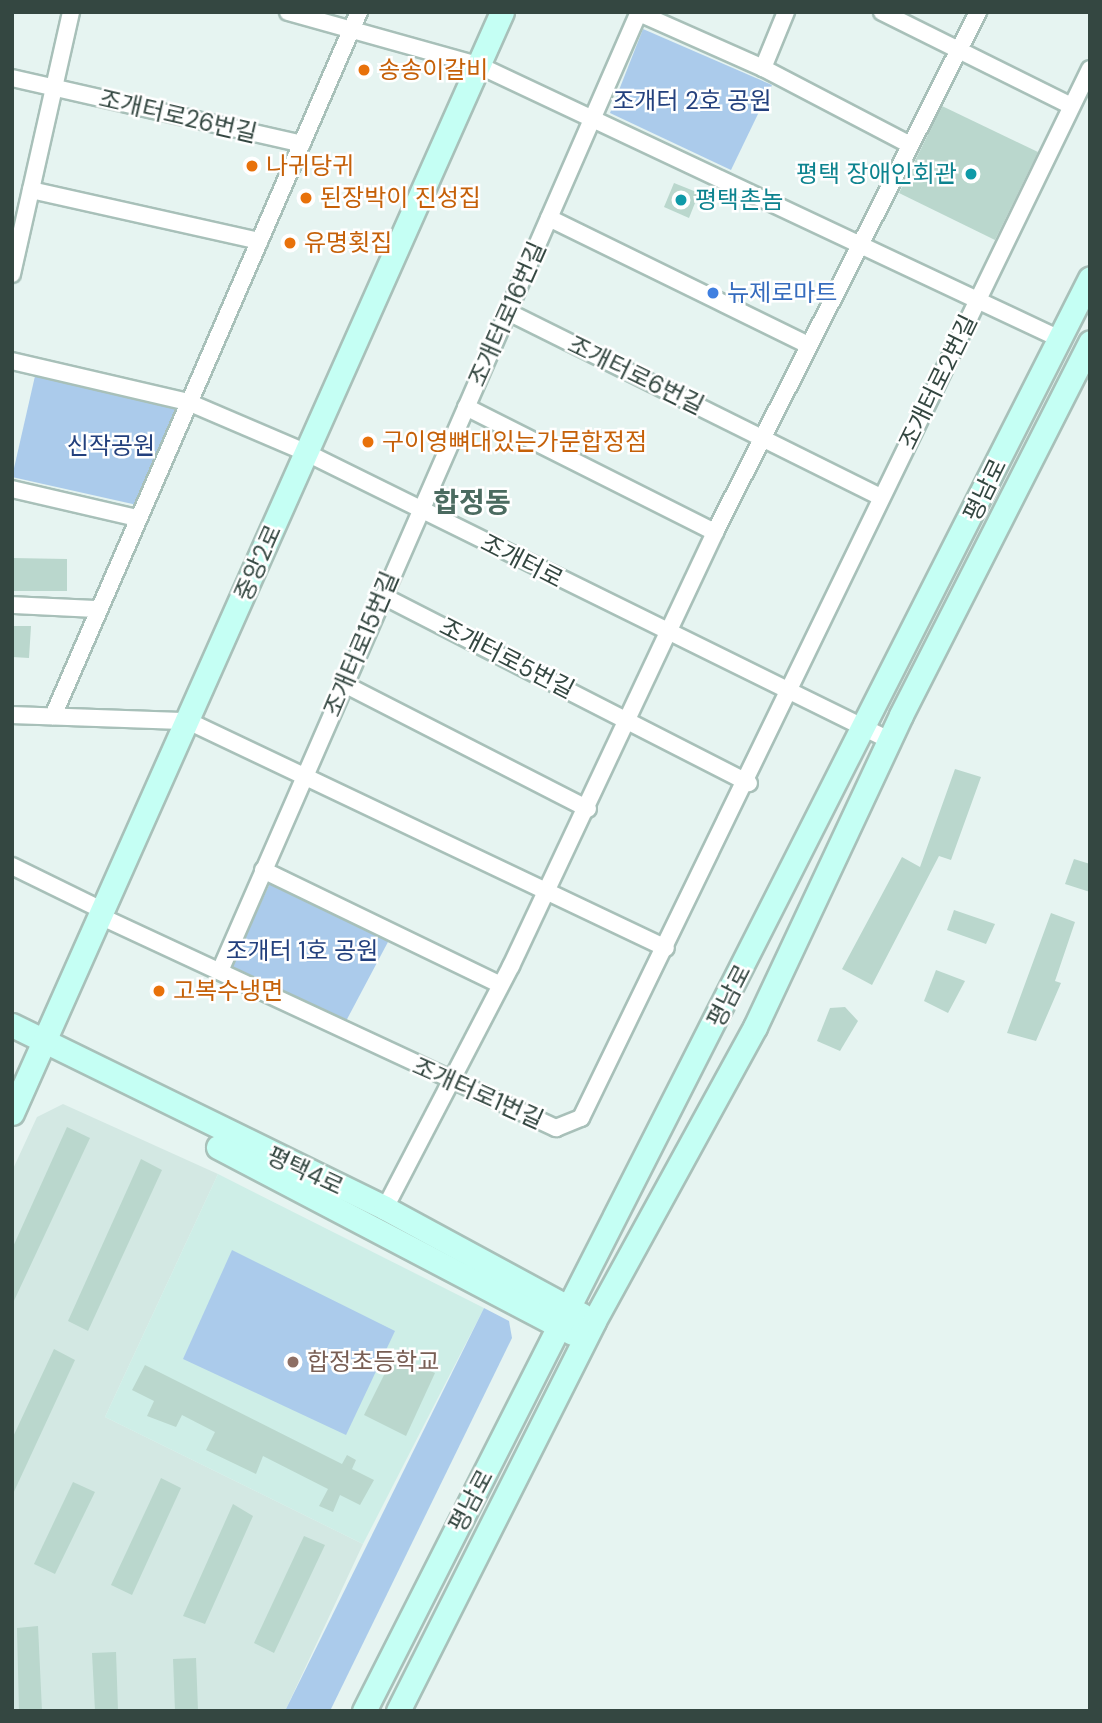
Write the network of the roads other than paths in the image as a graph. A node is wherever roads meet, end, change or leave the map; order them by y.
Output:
1 (71, 12) edge
2 (288, 12) edge
3 (502, 12) edge
4 (786, 12) edge
5 (882, 12) edge
6 (978, 12) edge
7 (639, 13) edge
8 (355, 20) edge
9 (960, 50) junction
10 (478, 65) junction
11 (763, 68) junction
12 (1090, 69) edge
13 (12, 78) edge
14 (54, 88) junction
15 (1071, 106) junction
16 (593, 117) junction
17 (302, 144) junction
18 (911, 145) junction
19 (31, 190) junction
20 (548, 218) junction
21 (259, 241) junction
22 (860, 248) junction
23 (12, 274) edge
24 (1090, 278) edge
25 (977, 302) junction
26 (508, 312) junction
27 (1060, 339) junction
28 (1090, 342) edge
29 (808, 345) junction
30 (12, 361) edge
31 (188, 402) junction
32 (466, 407) junction
33 (764, 439) junction
34 (307, 453) junction
35 (12, 489) edge
36 (880, 497) junction
37 (418, 509) junction
38 (137, 518) junction
39 (715, 532) junction
40 (383, 596) junction
41 (12, 606) edge
42 (99, 609) junction
43 (666, 634) junction
44 (344, 684) junction
45 (785, 694) junction
46 (12, 715) edge
47 (53, 716) junction
48 (188, 721) junction
49 (631, 721) junction
50 (865, 729) junction
51 (889, 740) junction
52 (303, 778) junction
53 (749, 783) junction
54 (588, 809) junction
55 (12, 866) edge
56 (263, 870) junction
57 (547, 892) junction
58 (103, 914) junction
59 (666, 948) junction
60 (220, 971) junction
61 (501, 985) junction
62 (12, 1025) edge
63 (12, 1042) edge
64 (42, 1048) junction
65 (451, 1082) junction
66 (12, 1113) edge
67 (385, 1208) junction
68 (565, 1319) junction
69 (590, 1330) junction
70 (364, 1711) edge
71 (398, 1711) edge

1 - 14 street
2 - 8 street
3 - 10 main road, 중앙2로
4 - 11 street
5 - 9 street
6 - 9 street
7 - 11 street
7 - 16 street, 조개터로16번길
8 - 10 street
8 - 17 street
9 - 15 street
9 - 18 street
10 - 16 street
10 - 34 main road, 중앙2로
11 - 18 street
12 - 15 street, 조개터로2번길
13 - 14 street, 조개터로26번길
14 - 17 street, 조개터로26번길
14 - 19 street
15 - 25 street, 조개터로2번길
16 - 20 street, 조개터로16번길
16 - 22 street
17 - 21 street
18 - 22 street
19 - 21 street
19 - 23 street
20 - 26 street, 조개터로16번길
20 - 29 street
21 - 31 street
22 - 25 street
22 - 29 street
24 - 27 main road, 평남로
25 - 27 street
25 - 36 street, 조개터로2번길
26 - 32 street, 조개터로16번길
26 - 33 street, 조개터로6번길
27 - 50 main road, 평남로
28 - 51 main road, 평남로
29 - 33 street
30 - 31 street, 조개터로
31 - 34 street, 조개터로
31 - 38 street
32 - 37 street, 조개터로16번길
32 - 39 street
33 - 36 street, 조개터로6번길
33 - 39 street
34 - 37 street, 조개터로
34 - 48 main road, 중앙2로
35 - 38 street
36 - 45 street, 조개터로2번길
37 - 40 street, 조개터로15번길
37 - 43 street, 조개터로
38 - 42 street
39 - 43 street
40 - 44 street, 조개터로15번길
40 - 49 street, 조개터로5번길
41 - 42 street
42 - 47 street
43 - 45 street, 조개터로
43 - 49 street
44 - 52 street, 조개터로15번길
44 - 54 street
45 - 50 street, 조개터로
45 - 53 street, 조개터로1번길
46 - 47 street
47 - 48 street
48 - 52 street
48 - 58 main road, 중앙2로
49 - 53 street, 조개터로5번길
49 - 54 street
50 - 51 street, 조개터로
50 - 68 main road, 평남로
51 - 69 main road, 평남로
52 - 56 street, 조개터로15번길
52 - 57 street
53 - 59 street, 조개터로1번길
54 - 57 street
55 - 58 street, 조개터로1번길
56 - 60 street, 조개터로15번길
56 - 61 street
57 - 59 street
57 - 61 street
58 - 60 street, 조개터로1번길
58 - 64 main road, 중앙2로
59 - 65 street, 조개터로1번길
60 - 65 street, 조개터로1번길
61 - 65 street
62 - 64 main road, 평택4로
63 - 64 main road, 평택4로
64 - 66 main road, 중앙2로
64 - 67 main road, 평택4로
64 - 68 main road, 평택4로
65 - 67 street
67 - 68 main road, 평택4로
68 - 69 main road, 평택4로
68 - 70 main road, 평남로
69 - 71 main road, 평남로

